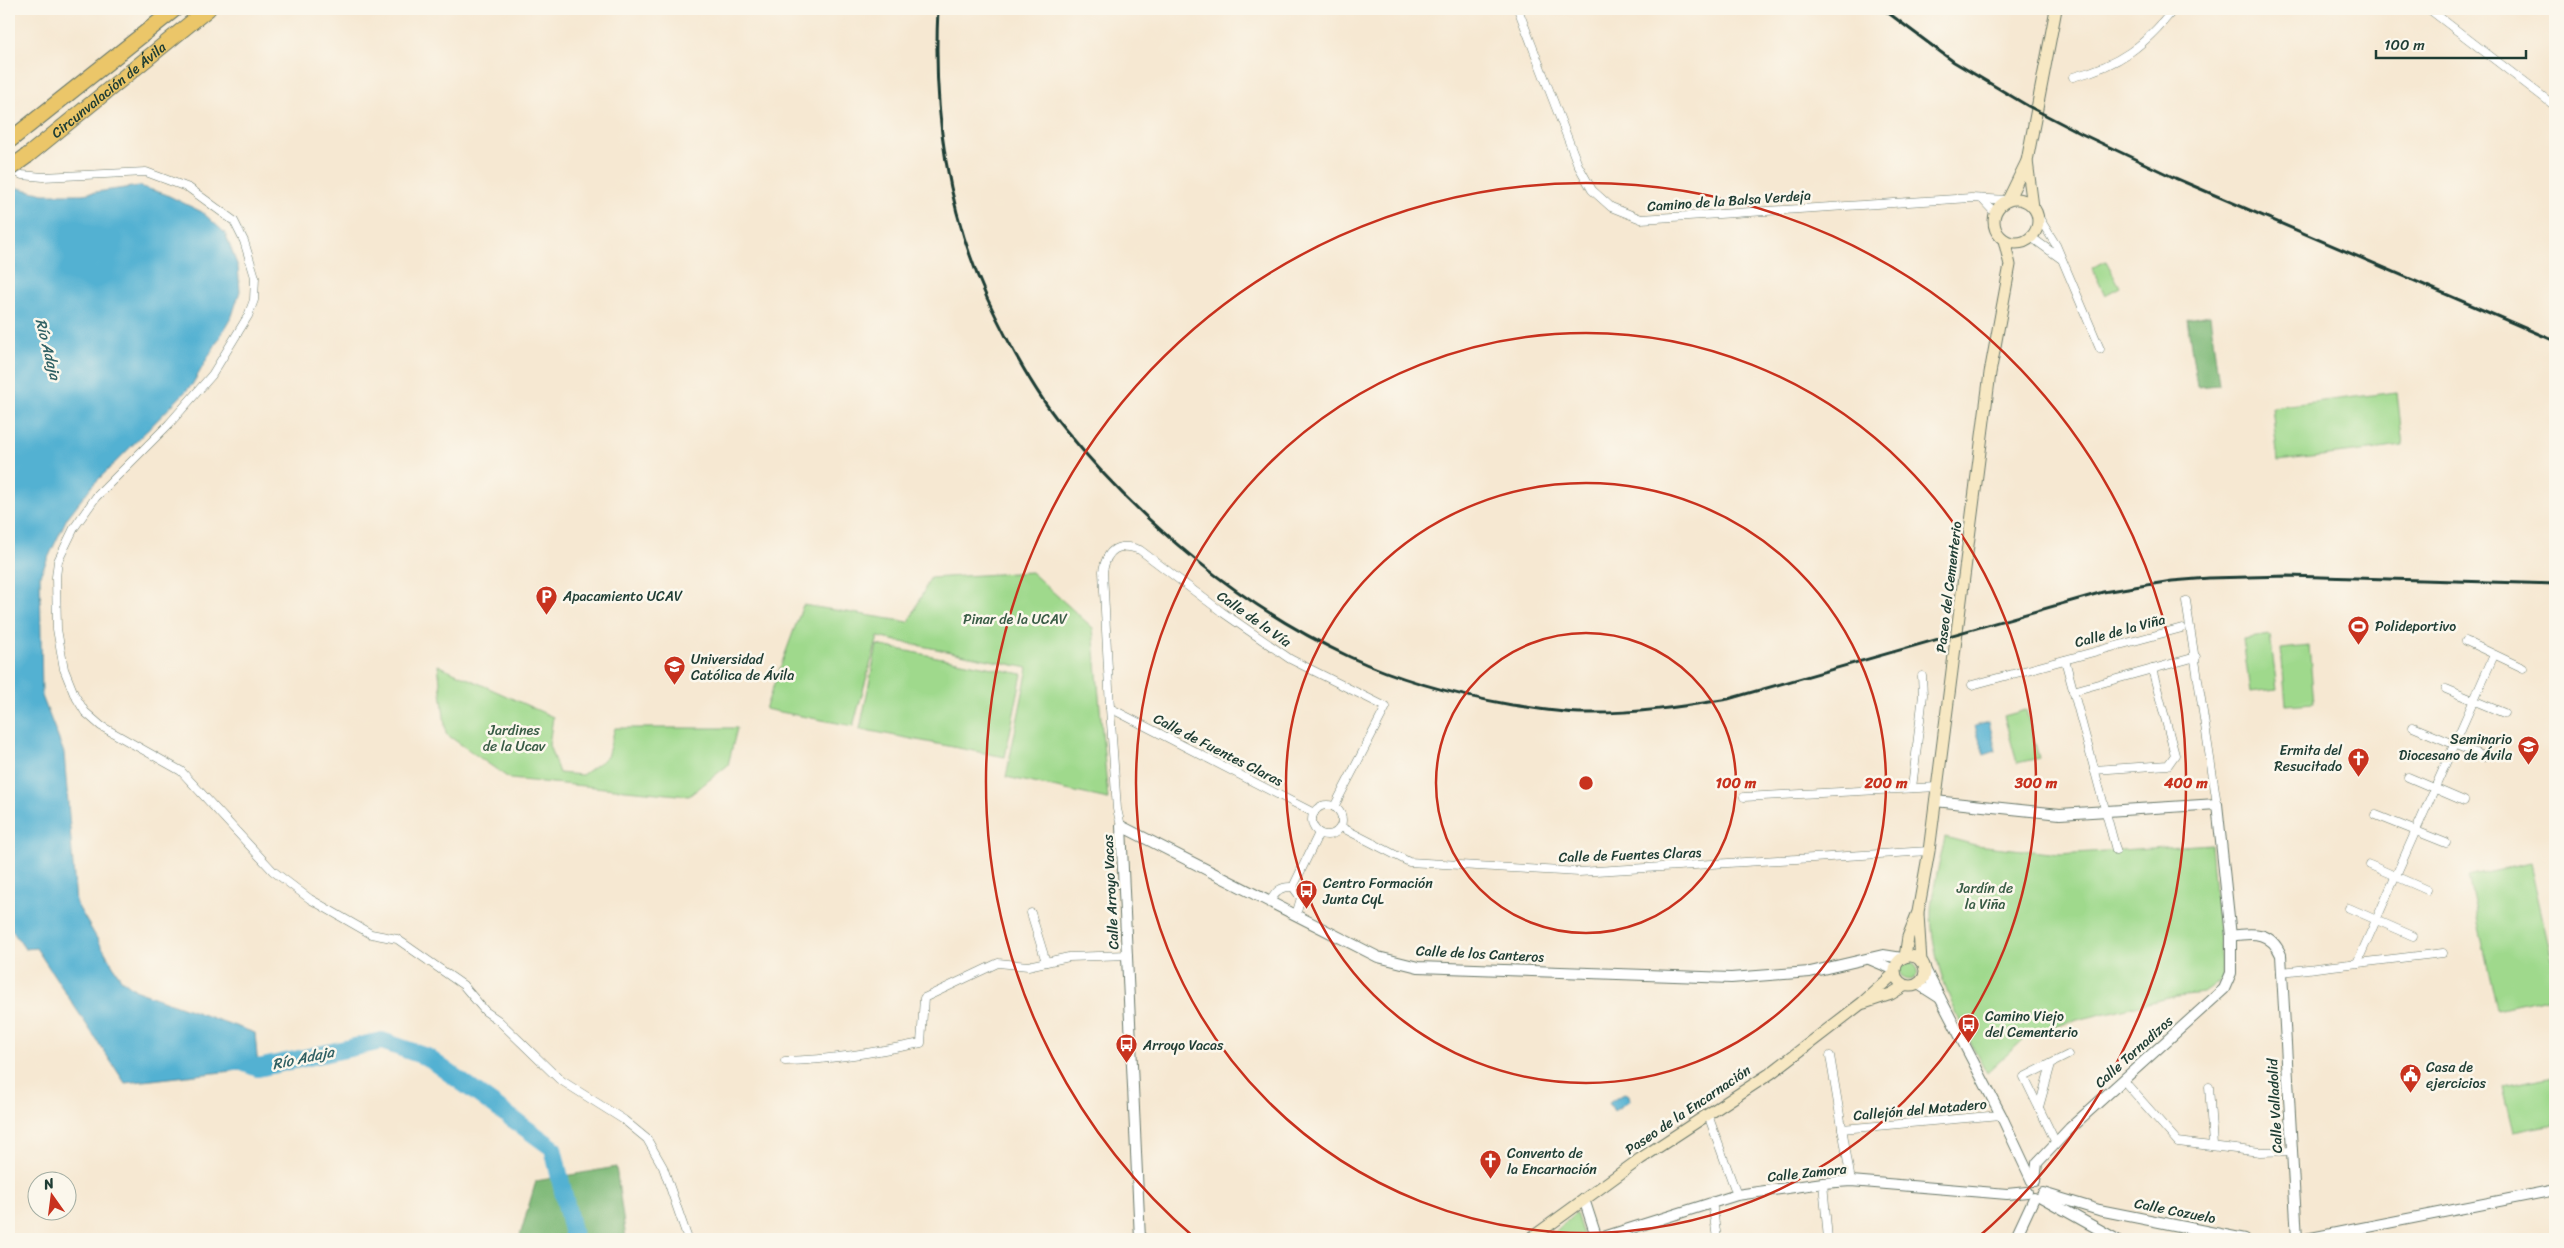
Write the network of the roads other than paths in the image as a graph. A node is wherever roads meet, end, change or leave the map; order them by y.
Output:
1 (174, 9) edge
2 (208, 9) edge
3 (1518, 9) edge
4 (2056, 9) edge
5 (2174, 9) edge
6 (2429, 9) edge
7 (2072, 77) dead end
8 (2555, 106) edge
9 (9, 141) edge
10 (2028, 161) junction
11 (9, 169) edge
12 (1982, 199) junction
13 (2008, 200) junction
14 (2036, 212) junction
15 (1995, 213) junction
16 (2004, 240) junction
17 (2027, 240) junction
18 (2062, 259) junction
19 (2010, 265) junction
20 (2100, 349) dead end
21 (1115, 549) joint
22 (2186, 601) dead end
23 (2182, 628) dead end
24 (2466, 641) dead end
25 (2494, 655) junction
26 (2196, 657) junction
27 (2065, 660) junction
28 (2523, 668) dead end
29 (2152, 669) junction
30 (1922, 676) dead end
31 (1972, 685) dead end
32 (2446, 689) dead end
33 (2073, 691) junction
34 (2474, 700) junction
35 (1110, 708) junction
36 (2504, 713) dead end
37 (2413, 727) dead end
38 (2454, 744) junction
39 (2485, 757) dead end
40 (2094, 770) junction
41 (2408, 777) dead end
42 (1938, 787) junction
43 (1912, 788) junction
44 (2435, 788) junction
45 (1744, 797) dead end
46 (1935, 801) junction
47 (2464, 801) dead end
48 (2217, 804) junction
49 (1334, 807) junction
50 (1314, 813) junction
51 (2106, 813) junction
52 (2376, 815) dead end
53 (1121, 826) junction
54 (1341, 827) junction
55 (2416, 832) junction
56 (1319, 833) junction
57 (2446, 843) dead end
58 (2116, 850) dead end
59 (1929, 851) junction
60 (2370, 865) dead end
61 (2396, 876) junction
62 (1292, 887) junction
63 (2427, 890) dead end
64 (1270, 902) junction
65 (2349, 908) dead end
66 (1918, 912) junction
67 (1031, 913) dead end
68 (1296, 915) junction
69 (2376, 920) junction
70 (2231, 936) junction
71 (2413, 936) dead end
72 (2443, 953) dead end
73 (1128, 955) junction
74 (1868, 958) junction
75 (1903, 958) junction
76 (1046, 962) junction
77 (2357, 963) junction
78 (1923, 965) junction
79 (1895, 971) junction
80 (2282, 972) junction
81 (1918, 984) junction
82 (1904, 986) junction
83 (1940, 998) junction
84 (1862, 1003) junction
85 (2068, 1055) dead end
86 (1830, 1056) dead end
87 (785, 1061) dead end
88 (2050, 1064) junction
89 (2124, 1081) junction
90 (2209, 1087) dead end
91 (2039, 1107) junction
92 (1708, 1115) junction
93 (2001, 1115) junction
94 (1842, 1129) junction
95 (2056, 1143) junction
96 (2213, 1145) junction
97 (2292, 1151) junction
98 (1851, 1181) junction
99 (2034, 1181) junction
100 (1823, 1183) junction
101 (2555, 1190) edge
102 (1737, 1195) junction
103 (2036, 1195) junction
104 (1584, 1199) junction
105 (1712, 1202) junction
106 (2099, 1210) junction
107 (2091, 1226) junction
108 (2105, 1236) edge
109 (2321, 1238) edge
110 (688, 1239) edge
111 (1140, 1239) edge
112 (1530, 1239) edge
113 (1597, 1239) edge
114 (1717, 1239) edge
115 (1828, 1239) edge
116 (2015, 1239) edge
117 (2116, 1239) edge
118 (2246, 1239) edge
119 (2297, 1239) edge
120 (2306, 1239) edge

1 - 9 highway, Circunvalación de Ávila
2 - 11 highway, Circunvalación de Ávila, bridge
3 - 12 street, Camino de la Balsa Verdeja
4 - 10 main road
5 - 7 street
6 - 8 street
10 - 13 main road
10 - 14 main road
11 - 110 street
12 - 13 street, Camino de la Balsa Verdeja
12 - 15 street
13 - 14 main road
13 - 15 main road
14 - 17 main road
14 - 18 street
15 - 16 main road
16 - 17 main road
16 - 19 main road, Paseo del Cementerio
17 - 18 street
17 - 19 main road, Paseo del Cementerio
18 - 20 street
19 - 42 main road, Paseo del Cementerio
21 - 35 street, Calle Arroyo Vacas
21 - 49 street, Calle de la Vía
22 - 26 street
23 - 27 street, Calle de la Viña
24 - 25 street
25 - 28 street
25 - 34 street
26 - 29 street
26 - 48 street
27 - 31 street, Calle de la Viña
27 - 33 street, Calle de la Viña
29 - 33 street
29 - 40 street
30 - 43 street
32 - 34 street
33 - 40 street, Calle de la Viña
34 - 36 street
34 - 38 street
35 - 50 street, Calle de Fuentes Claras
35 - 53 street, Calle Arroyo Vacas
37 - 38 street
38 - 39 street
38 - 44 street
40 - 51 street, Calle de la Viña
41 - 44 street
42 - 43 street
42 - 46 main road, Paseo del Cementerio
43 - 45 street
44 - 47 street
44 - 55 street
46 - 51 street
46 - 59 main road, Paseo del Cementerio
48 - 51 street
48 - 70 street, Calle Tornadizos
49 - 50 street
49 - 54 street
50 - 56 street
51 - 58 street, Calle de la Viña
52 - 55 street
53 - 64 street, Calle de los Canteros
53 - 73 street, Calle Arroyo Vacas
54 - 56 street
54 - 59 street, Calle de Fuentes Claras
55 - 57 street
55 - 61 street
56 - 62 street
59 - 66 main road, Paseo del Cementerio
60 - 61 street
61 - 63 street
61 - 69 street
62 - 64 street
62 - 68 street
64 - 68 street, Calle de los Canteros
65 - 69 street
66 - 75 main road, Paseo del Cementerio
66 - 78 main road, Paseo del Cementerio
67 - 76 street
68 - 74 street, Calle de los Canteros
69 - 71 street
69 - 77 street
70 - 80 street, Calle Valladolid
70 - 89 street, Calle Tornadizos
72 - 77 street
73 - 76 street
73 - 111 street, Calle Arroyo Vacas
74 - 75 street, Calle de los Canteros
74 - 79 street
75 - 78 main road
75 - 79 main road
76 - 87 street
77 - 80 street
78 - 81 main road
78 - 83 street, Paseo del Cementerio
79 - 82 main road
79 - 84 main road, Paseo de la Encarnación
80 - 97 street, Calle Valladolid
81 - 82 main road
81 - 83 street, Paseo del Cementerio
82 - 84 main road, Paseo de la Encarnación
83 - 93 street, Paseo del Cementerio
84 - 92 main road, Paseo de la Encarnación
85 - 88 street
86 - 94 street, Callejón del Matadero
88 - 91 street
88 - 91 street
89 - 95 street, Calle Tornadizos
89 - 96 street
90 - 96 street
91 - 95 street
92 - 102 street
92 - 104 main road, Paseo de la Encarnación
93 - 94 street, Callejón del Matadero
93 - 99 street, Paseo del Cementerio
94 - 98 street, Callejón del Matadero
95 - 99 street, Calle Tornadizos
96 - 97 street
97 - 119 street, Calle Valladolid
98 - 100 street, Calle Zamora
98 - 103 street, Calle Zamora
99 - 103 street, Calle Tornadizos
99 - 103 street, Paseo del Cementerio
100 - 102 street, Calle Zamora
100 - 115 street
101 - 109 street
102 - 105 street, Calle Zamora
103 - 106 street, Calle Cozuelo
103 - 107 street
103 - 116 street, Calle Tornadizos
104 - 112 main road, Paseo de la Encarnación
104 - 113 street
105 - 113 street, Calle Zamora
105 - 114 street
106 - 107 street
106 - 118 street, Calle Cozuelo
107 - 108 street
108 - 117 street
109 - 120 street

